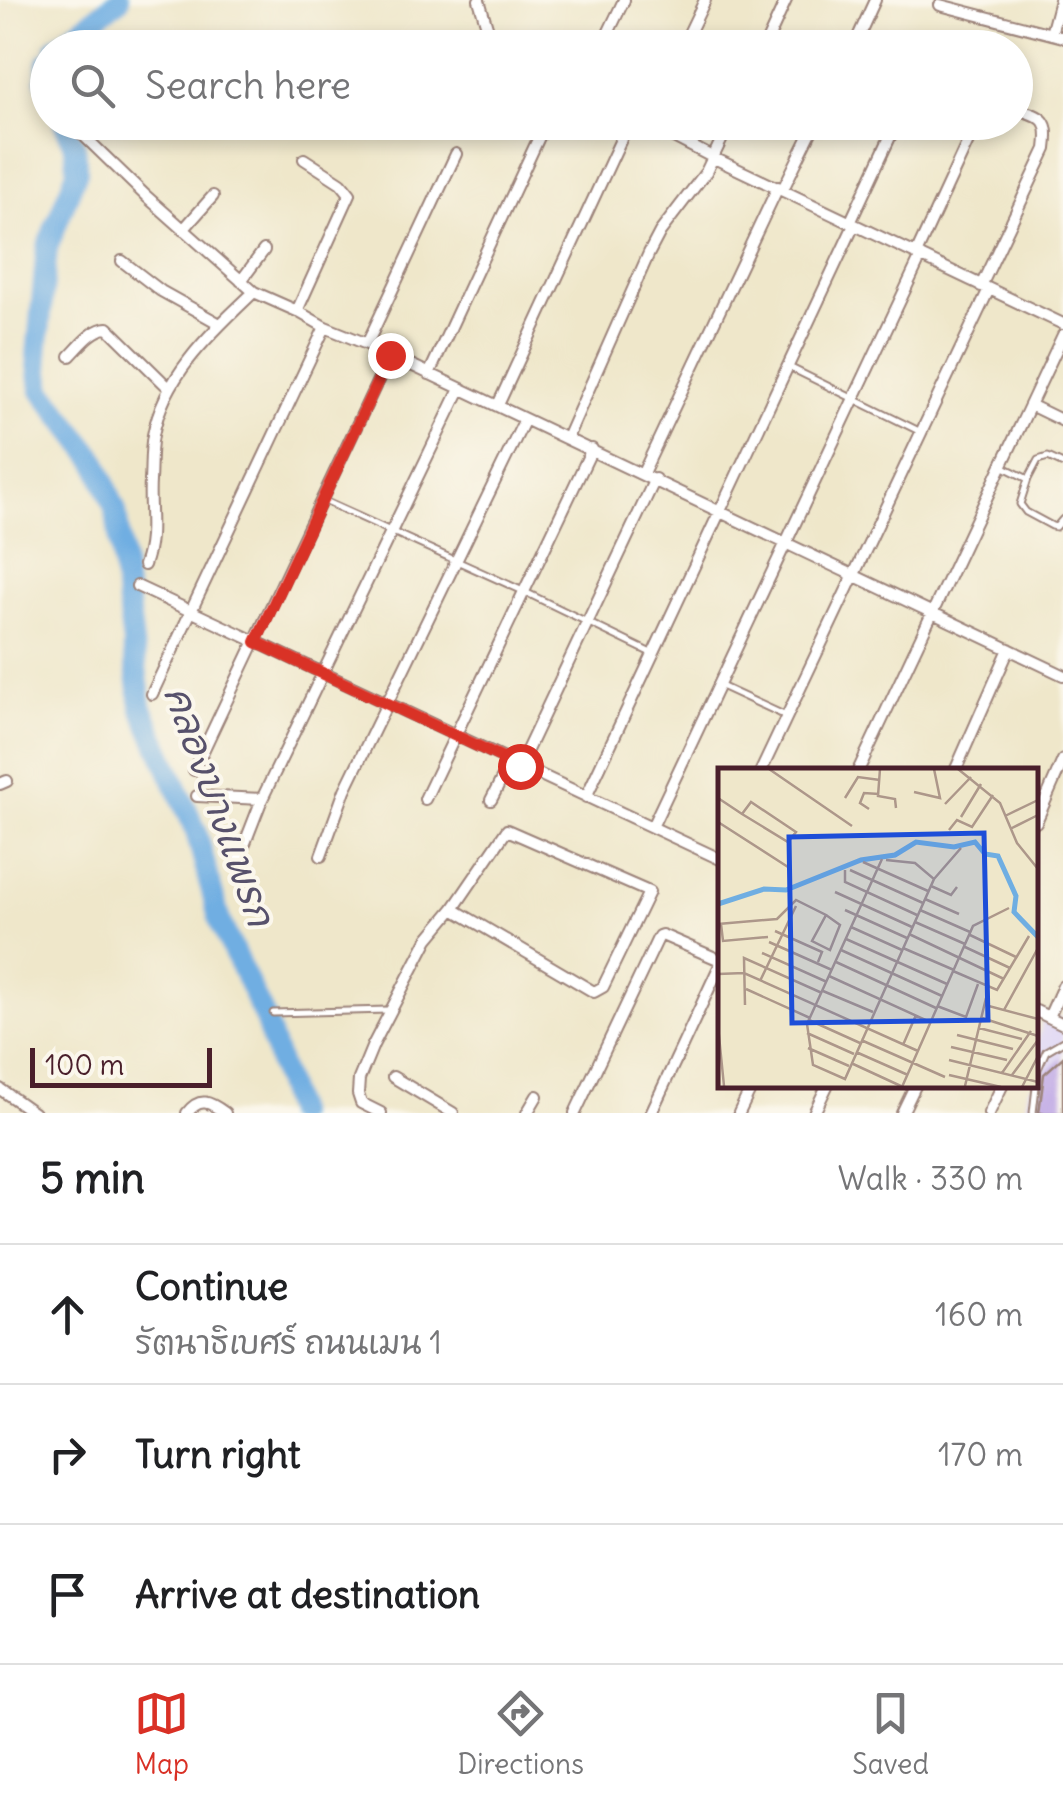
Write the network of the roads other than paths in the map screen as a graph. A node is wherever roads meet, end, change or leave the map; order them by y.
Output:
1 (479, 0) edge
2 (624, 0) edge
3 (704, 0) edge
4 (786, 0) edge
5 (875, 0) edge
6 (983, 0) edge
7 (1060, 0) edge
8 (940, 5) dead end
9 (980, 15) junction
10 (488, 30) edge
11 (610, 30) edge
12 (690, 30) edge
13 (772, 30) edge
14 (861, 30) edge
15 (1057, 36) edge
16 (1033, 114) edge
17 (88, 140) edge
18 (538, 140) edge
19 (621, 140) edge
20 (679, 140) edge
21 (722, 140) edge
22 (806, 140) edge
23 (889, 140) edge
24 (969, 140) edge
25 (456, 154) dead end
26 (714, 158) junction
27 (304, 159) dead end
28 (780, 188) junction
29 (213, 196) dead end
30 (852, 224) junction
31 (184, 230) junction
32 (264, 250) dead end
33 (919, 255) junction
34 (122, 261) dead end
35 (241, 281) junction
36 (985, 288) junction
37 (254, 292) junction
38 (297, 311) junction
39 (220, 324) junction
40 (1062, 325) edge
41 (325, 327) junction
42 (368, 344) junction
43 (390, 355) junction
44 (70, 356) dead end
45 (788, 367) junction
46 (429, 374) junction
47 (169, 388) junction
48 (460, 389) junction
49 (855, 399) junction
50 (498, 406) junction
51 (1030, 406) junction
52 (526, 419) junction
53 (1063, 420) edge
54 (921, 432) junction
55 (567, 438) junction
56 (592, 449) junction
57 (1063, 464) edge
58 (1002, 466) junction
59 (643, 473) junction
60 (655, 479) junction
61 (1028, 479) junction
62 (322, 500) junction
63 (721, 510) junction
64 (1063, 519) edge
65 (391, 531) junction
66 (787, 543) junction
67 (457, 561) junction
68 (144, 565) dead end
69 (853, 575) junction
70 (137, 586) dead end
71 (523, 592) junction
72 (190, 611) junction
73 (933, 612) junction
74 (587, 623) junction
75 (256, 642) junction
76 (1009, 649) junction
77 (654, 654) junction
78 (322, 673) junction
79 (1063, 675) edge
80 (719, 685) junction
81 (152, 694) dead end
82 (388, 704) junction
83 (786, 716) junction
84 (454, 735) junction
85 (1063, 760) edge
86 (516, 763) junction
87 (762, 768) edge
88 (859, 768) edge
89 (956, 768) edge
90 (194, 770) dead end
91 (197, 796) dead end
92 (586, 796) junction
93 (262, 799) junction
94 (425, 800) dead end
95 (491, 800) dead end
96 (1038, 817) edge
97 (652, 828) junction
98 (321, 856) dead end
99 (718, 857) edge
100 (238, 860) dead end
101 (452, 910) junction
102 (718, 961) edge
103 (718, 966) edge
104 (1063, 986) edge
105 (392, 1010) junction
106 (273, 1013) dead end
107 (1038, 1013) edge
108 (1049, 1017) junction
109 (1063, 1024) edge
110 (1063, 1042) edge
111 (1038, 1069) edge
112 (393, 1077) dead end
113 (751, 1088) edge
114 (826, 1088) edge
115 (914, 1088) edge
116 (1001, 1088) edge
117 (1036, 1088) edge
118 (0, 1089) edge
119 (537, 1096) dead end
120 (34, 1113) edge
121 (187, 1113) edge
122 (225, 1113) edge
123 (380, 1113) edge
124 (454, 1113) edge
125 (527, 1113) edge
126 (575, 1113) edge
127 (651, 1113) edge
128 (739, 1113) edge
129 (814, 1113) edge
130 (902, 1113) edge
131 (989, 1113) edge
132 (1033, 1113) edge

1 - 10 street
2 - 11 street
3 - 12 street
4 - 13 street
5 - 14 street
6 - 9 street
7 - 15 street
8 - 9 street
9 - 15 street
16 - 36 street
17 - 31 street
18 - 46 street
19 - 50 street
20 - 26 street
21 - 26 street
22 - 28 street
23 - 30 street
24 - 33 street
25 - 42 street
26 - 28 street
26 - 55 street
27 - 38 street
28 - 30 street
28 - 59 street
29 - 31 street
30 - 33 street
30 - 45 street
31 - 35 street
32 - 35 street
33 - 36 street
33 - 49 street
34 - 39 street
35 - 37 street
36 - 40 street
36 - 54 street
37 - 38 street
37 - 39 street
38 - 41 street
39 - 47 street
40 - 51 street
41 - 42 street
41 - 72 street
42 - 43 street
43 - 46 street
43 - 62 street
44 - 47 street
45 - 49 lane
45 - 63 street
46 - 48 street
47 - 68 street
48 - 50 street
48 - 65 street
49 - 54 lane
49 - 66 street
50 - 52 street
51 - 53 street
51 - 58 street
52 - 55 street
52 - 67 street
54 - 69 street
55 - 56 street
56 - 59 street
56 - 71 street
57 - 61 lane
58 - 61 lane
58 - 73 street
59 - 60 street
60 - 63 street
60 - 74 street
61 - 64 lane
62 - 65 lane
62 - 75 street
63 - 66 street
63 - 77 street
65 - 67 lane
65 - 78 street
66 - 69 street
66 - 80 street
67 - 71 lane
67 - 82 street
69 - 73 street
69 - 83 street
70 - 72 street
71 - 74 lane
71 - 84 street
72 - 75 street
72 - 81 street
73 - 76 street
73 - 88 street
74 - 77 lane
74 - 86 street
75 - 78 street
75 - 90 street
76 - 79 street
76 - 89 street
77 - 92 street
78 - 82 street
78 - 93 street
80 - 83 lane
80 - 97 street
82 - 84 street
82 - 98 street
83 - 87 street
84 - 86 street
84 - 94 street
85 - 96 street
86 - 92 street
86 - 95 street
91 - 93 street
92 - 97 street
93 - 100 street
97 - 99 street
101 - 101 street
101 - 105 street
102 - 126 street
103 - 127 street
104 - 108 street
105 - 106 lane
105 - 123 street
107 - 108 street
108 - 109 street
110 - 111 lane
112 - 124 street
113 - 128 street
114 - 129 street
115 - 130 street
116 - 131 street
117 - 132 lane
118 - 120 street
119 - 125 street
121 - 122 street

